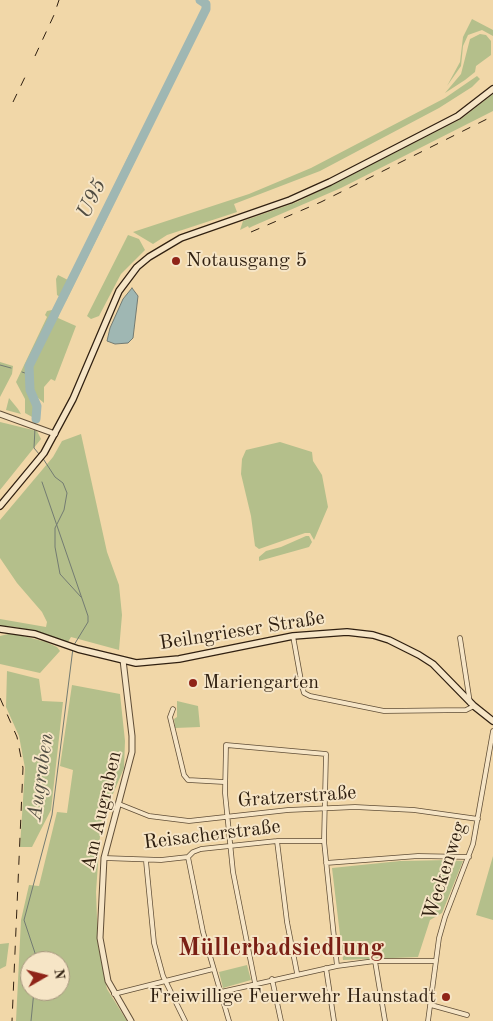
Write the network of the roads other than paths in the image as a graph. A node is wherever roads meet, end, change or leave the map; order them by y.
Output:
1 (493, 89) edge
2 (0, 414) edge
3 (55, 434) junction
4 (0, 506) edge
5 (0, 629) edge
6 (293, 636) junction
7 (460, 638) dead end
8 (124, 660) junction
9 (472, 704) junction
10 (173, 710) dead end
11 (493, 720) edge
12 (493, 730) edge
13 (224, 782) junction
14 (120, 804) junction
15 (325, 808) junction
16 (227, 816) junction
17 (478, 819) junction
18 (277, 841) junction
19 (324, 841) junction
20 (230, 846) junction
21 (188, 857) junction
22 (469, 857) junction
23 (104, 858) junction
24 (146, 861) junction
25 (326, 863) junction
26 (435, 961) junction
27 (375, 962) junction
28 (337, 966) junction
29 (326, 968) junction
30 (213, 969) junction
31 (297, 974) junction
32 (272, 979) junction
33 (166, 980) junction
34 (255, 983) junction
35 (221, 992) junction
36 (114, 994) junction
37 (431, 1005) junction
38 (467, 1015) dead end
39 (130, 1021) edge
40 (185, 1021) edge
41 (229, 1021) edge
42 (281, 1021) edge
43 (334, 1021) edge
44 (385, 1021) edge
45 (428, 1021) edge

1 - 3 main road
2 - 3 street
3 - 4 main road
5 - 8 main road, Beilngrieser Straße
6 - 8 main road, Beilngrieser Straße
6 - 9 main road, Beilngrieser Straße
6 - 9 street
7 - 9 street
8 - 14 street, Am Augraben
9 - 11 main road, Beilngrieser Straße
10 - 13 street
12 - 17 street, Weckenweg
13 - 15 street
13 - 16 street
14 - 16 street, Gratzerstraße
14 - 23 street, Am Augraben
15 - 16 street, Gratzerstraße
15 - 17 street, Gratzerstraße
15 - 19 street
16 - 20 street
17 - 22 street, Weckenweg
18 - 19 street, Reisacherstraße
18 - 20 street, Reisacherstraße
18 - 31 street
19 - 25 street
20 - 21 street, Reisacherstraße
20 - 34 street
21 - 24 street, Reisacherstraße
21 - 30 street
22 - 25 street
22 - 26 street, Weckenweg
23 - 24 street, Reisacherstraße
23 - 36 street, Am Augraben
24 - 33 street
25 - 28 street
26 - 27 street
26 - 37 street, Weckenweg
27 - 28 street
27 - 44 street
28 - 29 street
29 - 31 street
29 - 43 street
30 - 33 street
30 - 35 street
31 - 32 street
32 - 34 street
32 - 42 street
33 - 36 street
33 - 40 street
34 - 35 street
35 - 41 street
36 - 39 street, Am Augraben
37 - 38 street
37 - 45 street, Weckenweg

